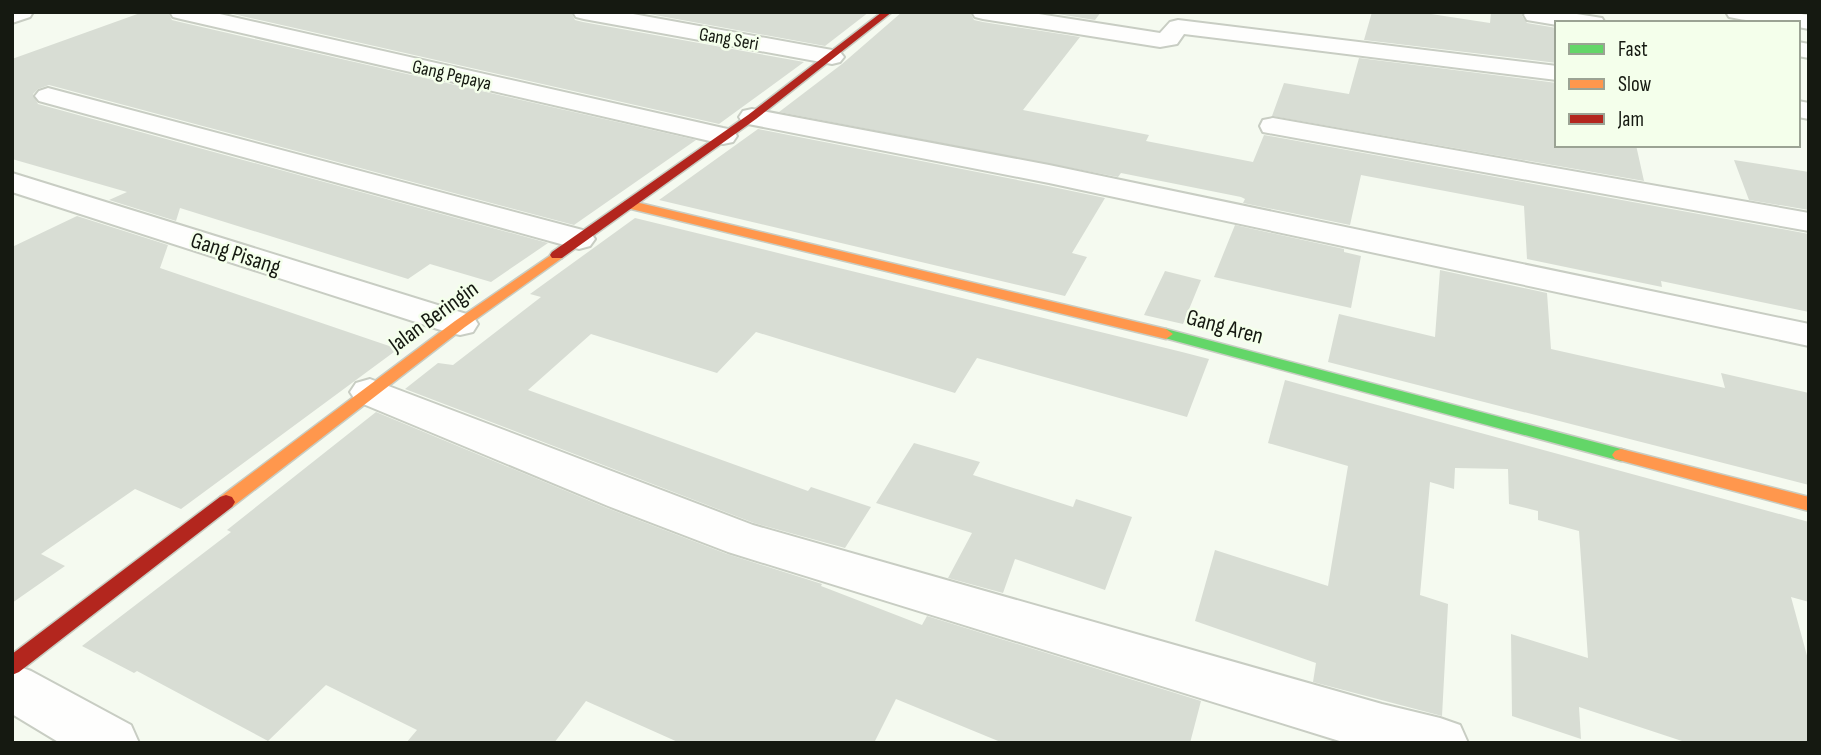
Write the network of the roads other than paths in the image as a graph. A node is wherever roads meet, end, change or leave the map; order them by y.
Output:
1 (22, 12) edge
2 (181, 12) edge
3 (584, 12) edge
4 (888, 12) edge
5 (983, 12) edge
6 (1737, 12) edge
7 (12, 16) edge
8 (1184, 20) edge
9 (1535, 20) edge
10 (1555, 21) edge
11 (1809, 22) edge
12 (832, 57) junction
13 (1555, 73) edge
14 (48, 96) dead end
15 (752, 117) junction
16 (1273, 126) dead end
17 (723, 136) junction
18 (12, 183) edge
19 (627, 204) junction
20 (1809, 222) edge
21 (579, 239) junction
22 (460, 324) junction
23 (1809, 335) edge
24 (370, 392) junction
25 (1809, 504) edge
26 (12, 666) edge
27 (12, 687) edge
28 (111, 743) edge
29 (1440, 743) edge

1 - 7 street
2 - 17 street, Gang Pepaya
3 - 12 street, Gang Seri
4 - 12 street, Jalan Beringin
5 - 8 street
6 - 11 street
8 - 13 street
9 - 10 street
12 - 15 street, Jalan Beringin
14 - 21 street
15 - 17 street, Jalan Beringin
15 - 23 street
16 - 20 street
17 - 19 street, Jalan Beringin
18 - 22 street, Gang Pisang
19 - 21 street, Jalan Beringin
19 - 25 street, Gang Aren
21 - 22 street, Jalan Beringin
22 - 24 street, Jalan Beringin
24 - 26 street, Jalan Beringin
24 - 29 street
27 - 28 street

